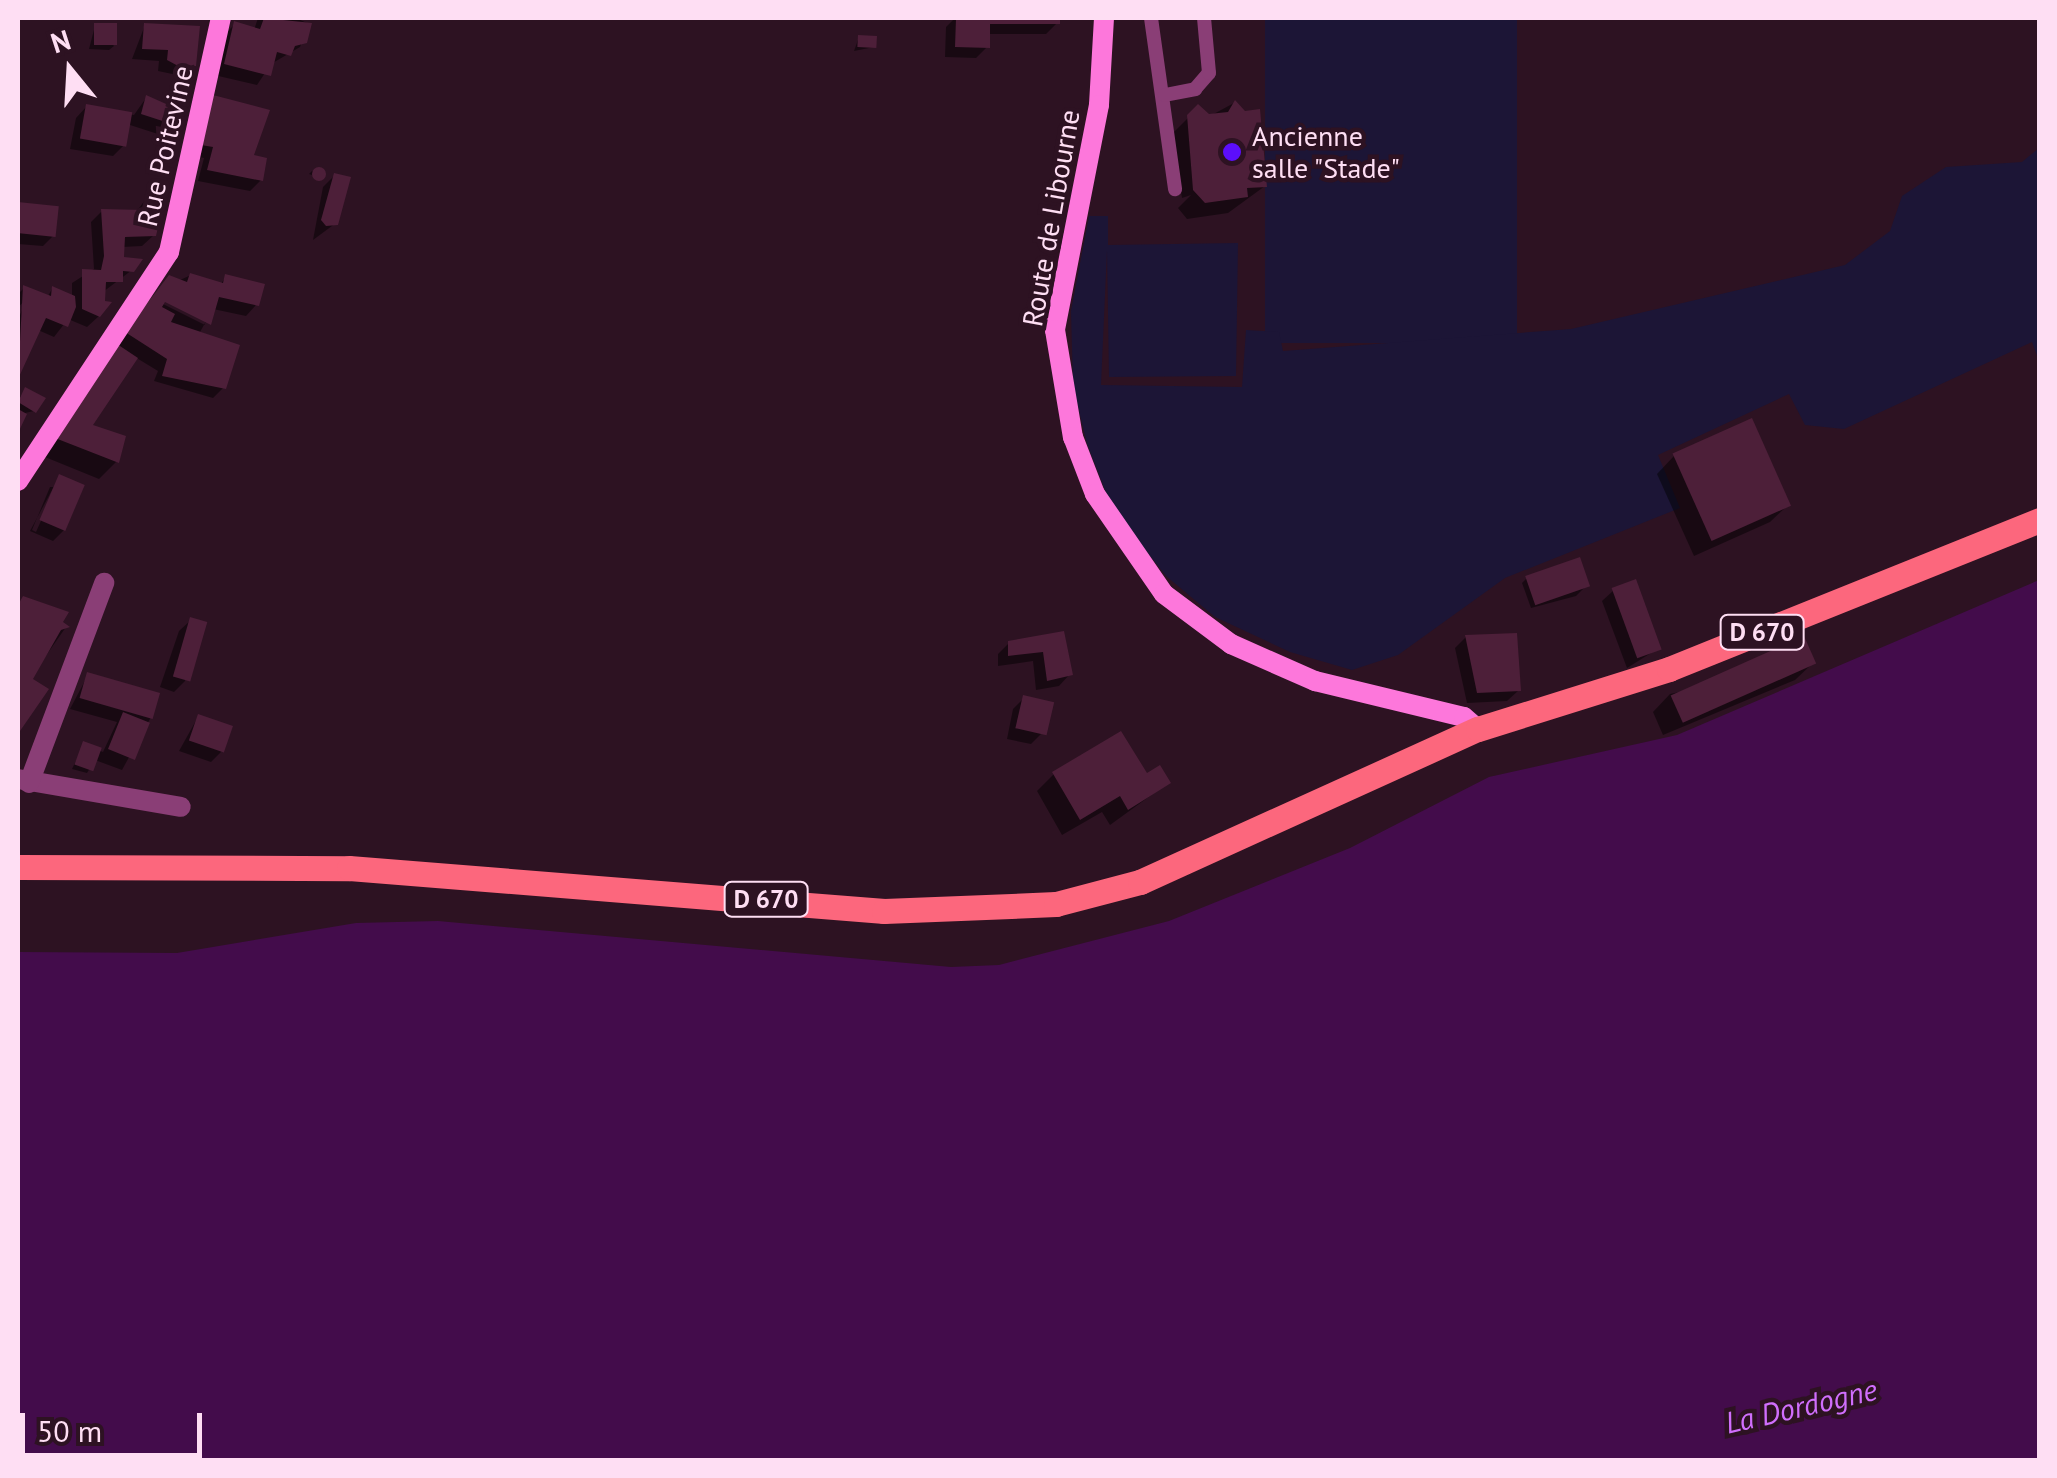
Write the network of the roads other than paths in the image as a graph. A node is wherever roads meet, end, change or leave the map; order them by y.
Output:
1 (222, 18) edge
2 (1104, 18) edge
3 (1151, 18) edge
4 (1204, 18) edge
5 (1165, 95) junction
6 (1175, 189) dead end
7 (18, 482) edge
8 (2040, 520) edge
9 (104, 583) dead end
10 (1478, 729) junction
11 (23, 781) edge
12 (182, 806) dead end
13 (18, 866) edge

1 - 7 street, Rue Poitevine
2 - 10 street, Route de Libourne
3 - 5 lane
4 - 5 lane
5 - 6 lane
8 - 10 main road, D 670
9 - 11 street
10 - 13 main road, D 670
11 - 12 street

